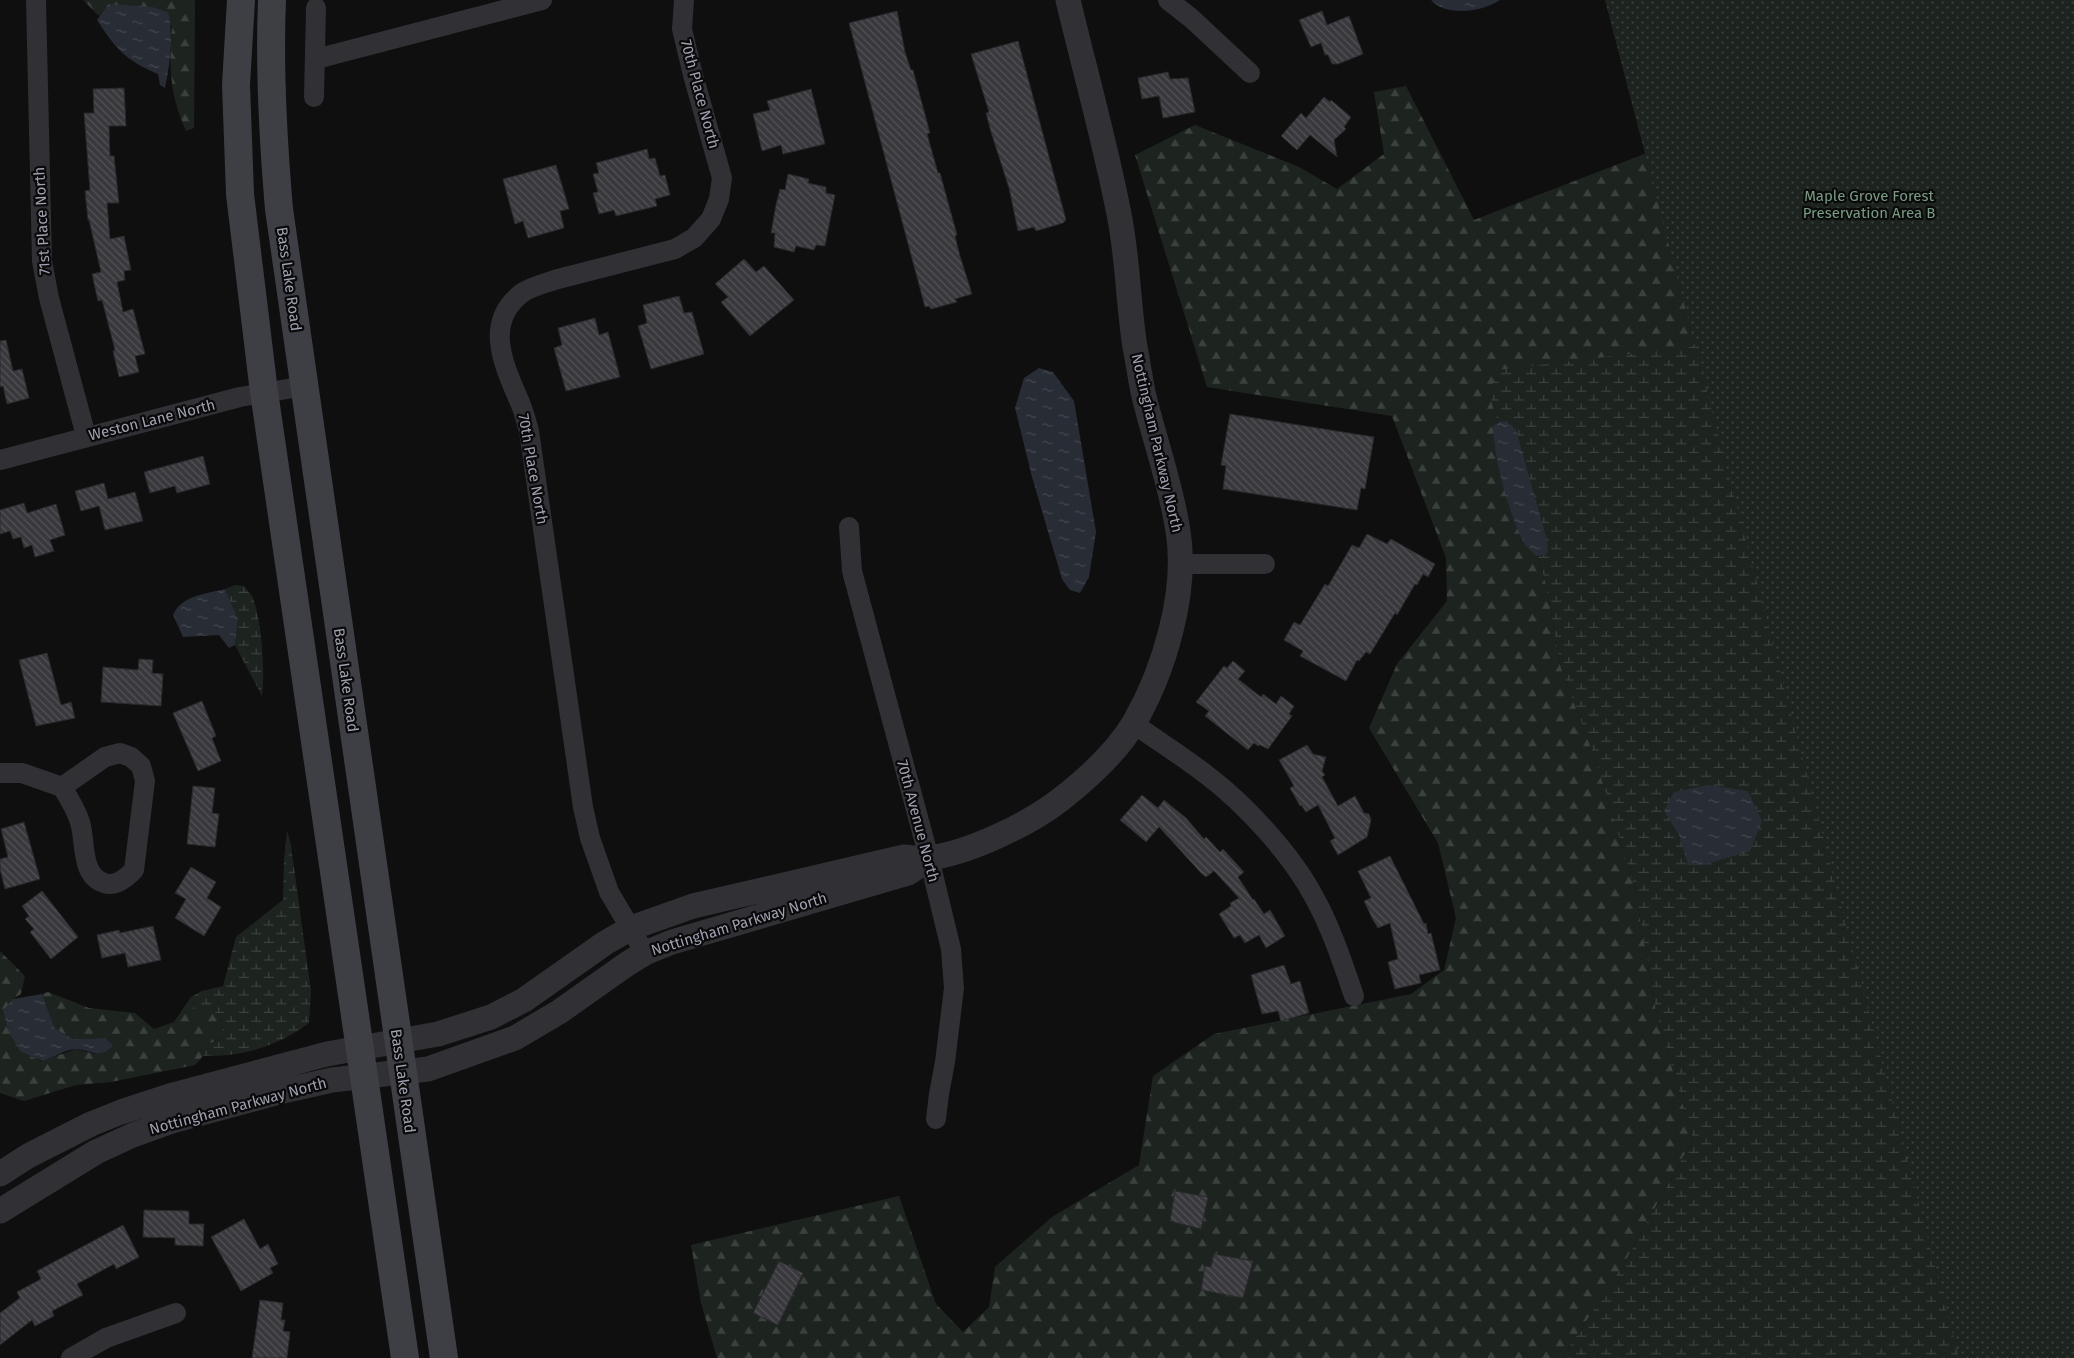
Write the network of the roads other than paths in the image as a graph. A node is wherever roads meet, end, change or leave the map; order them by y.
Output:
1 (36, 0) edge
2 (241, 0) edge
3 (272, 0) edge
4 (542, 0) edge
5 (684, 0) edge
6 (1068, 0) edge
7 (1168, 0) edge
8 (316, 8) dead end
9 (316, 59) junction
10 (1250, 72) dead end
11 (314, 97) dead end
12 (305, 386) junction
13 (264, 392) junction
14 (86, 436) junction
15 (0, 460) edge
16 (849, 527) dead end
17 (1180, 564) junction
18 (1266, 564) dead end
19 (1134, 724) junction
20 (0, 773) edge
21 (62, 787) junction
22 (929, 858) junction
23 (631, 928) junction
24 (645, 953) junction
25 (1354, 996) dead end
26 (397, 1042) junction
27 (358, 1047) junction
28 (402, 1073) junction
29 (363, 1078) junction
30 (936, 1119) dead end
31 (0, 1174) edge
32 (0, 1211) edge
33 (176, 1313) dead end
34 (72, 1358) edge
35 (405, 1358) edge
36 (444, 1358) edge

1 - 14 street, 71st Place North
2 - 13 main road
3 - 12 main road, Bass Lake Road
4 - 9 street
5 - 23 street, 70th Place North
6 - 17 street, Nottingham Parkway North
7 - 10 street
8 - 9 street
9 - 11 street
12 - 13 street, Weston Lane North
12 - 26 main road, Bass Lake Road
13 - 14 street, Weston Lane North
13 - 27 main road
14 - 15 street, Weston Lane North
16 - 22 street, 70th Avenue North
17 - 18 street
17 - 19 street, Nottingham Parkway North
19 - 22 street, Nottingham Parkway North
19 - 25 street
20 - 21 street
21 - 21 street
22 - 23 street, Nottingham Parkway North
22 - 24 street, Nottingham Parkway North
22 - 30 street, 70th Avenue North
23 - 24 street, 70th Place North
23 - 26 street, Nottingham Parkway North
24 - 28 street, Nottingham Parkway North
26 - 27 street, Nottingham Parkway North
26 - 28 main road, Bass Lake Road
27 - 29 main road
27 - 31 street, Nottingham Parkway North
28 - 29 street, Nottingham Parkway North
28 - 36 main road, Bass Lake Road
29 - 32 street, Nottingham Parkway North
29 - 35 main road
33 - 34 street

